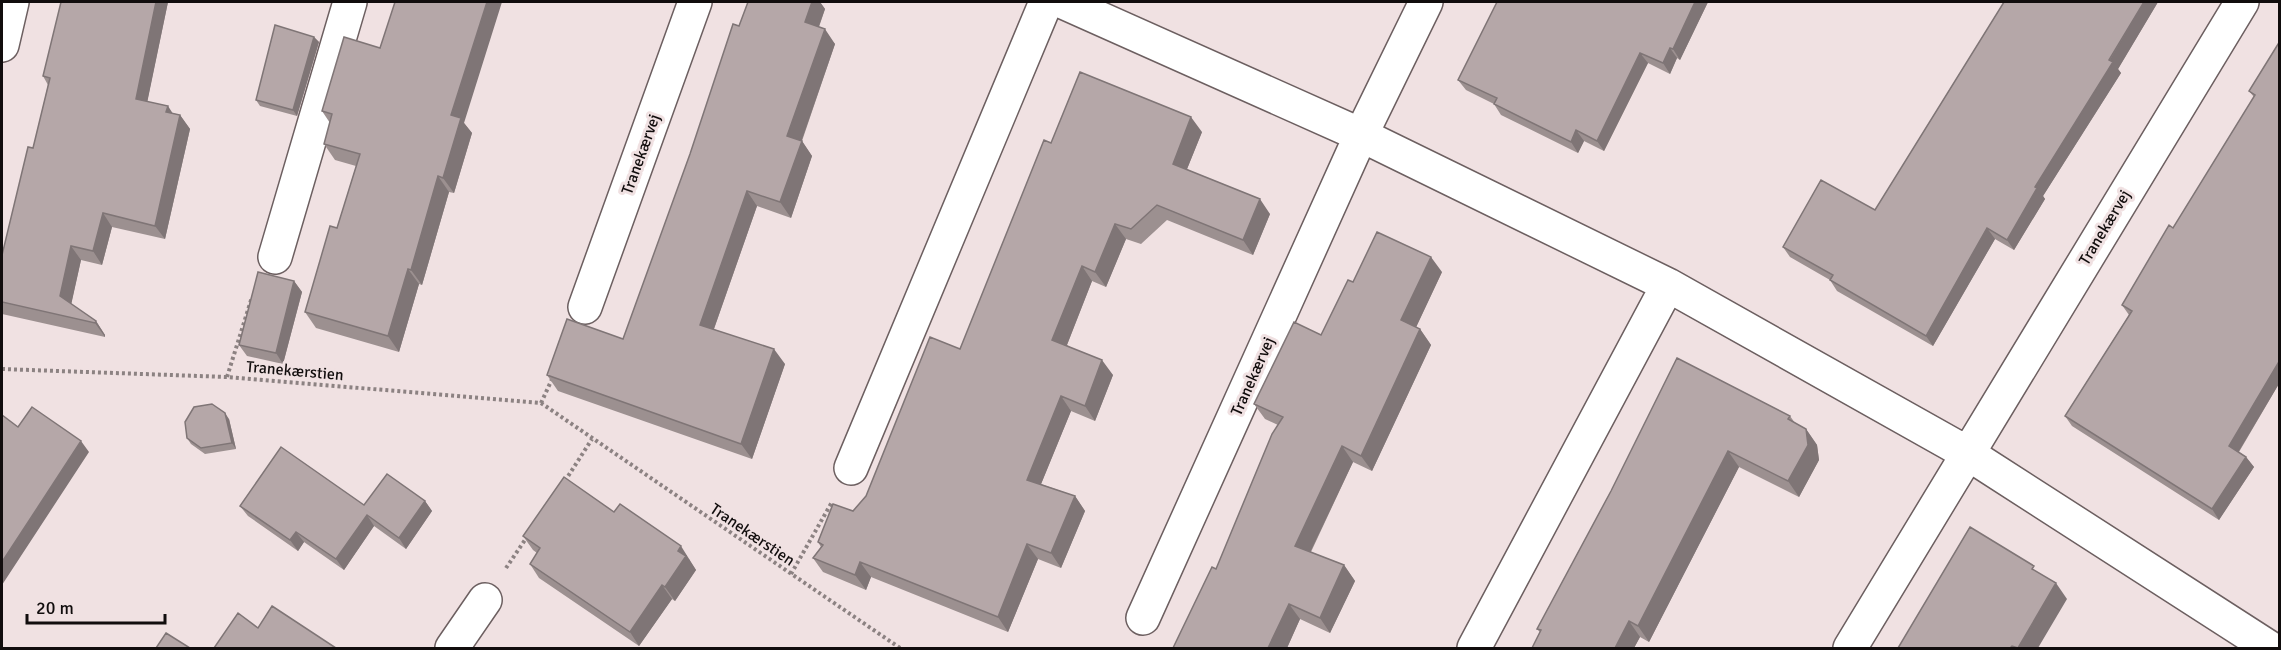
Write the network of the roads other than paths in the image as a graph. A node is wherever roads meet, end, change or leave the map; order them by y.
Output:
1 (12, 2) edge
2 (350, 2) edge
3 (695, 2) edge
4 (1046, 2) edge
5 (1063, 2) edge
6 (1426, 2) edge
7 (2242, 2) edge
8 (2, 45) edge
9 (1361, 135) junction
10 (274, 257) road end
11 (1668, 285) junction
12 (585, 307) dead end
13 (1967, 453) junction
14 (851, 468) road end
15 (485, 600) road end
16 (1143, 618) dead end
17 (452, 648) edge
18 (1474, 648) edge
19 (1850, 648) edge
20 (2270, 648) edge

1 - 8 street
2 - 10 street
3 - 12 street, Tranekærvej
4 - 14 street
5 - 9 street
6 - 9 street, Tranekærvej
7 - 13 street, Tranekærvej
9 - 11 street
9 - 16 street, Tranekærvej
11 - 13 street
11 - 18 street
13 - 19 street, Tranekærvej
13 - 20 street
15 - 17 street

